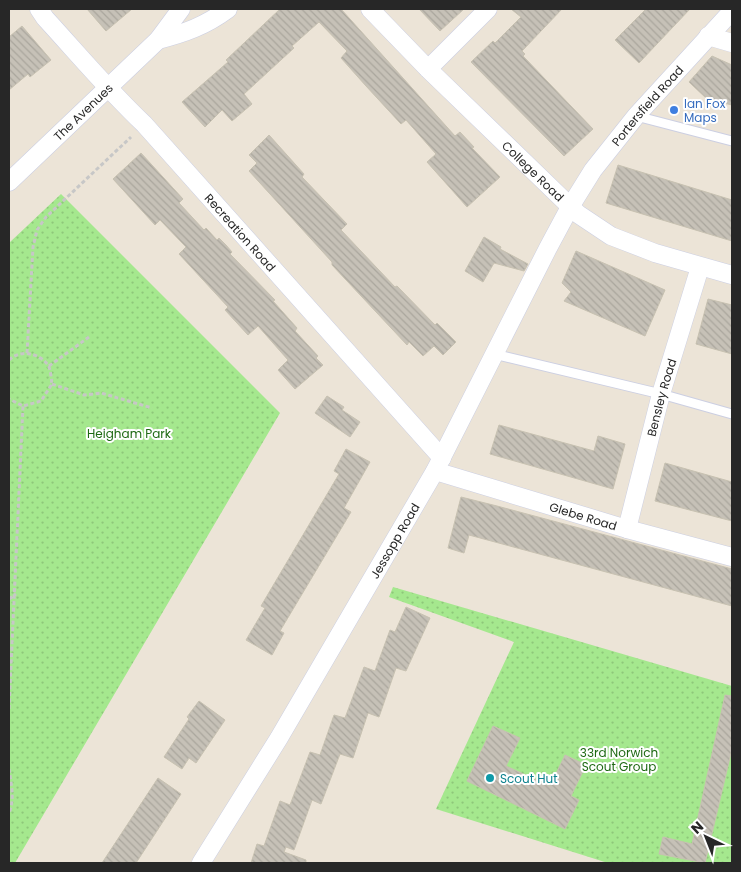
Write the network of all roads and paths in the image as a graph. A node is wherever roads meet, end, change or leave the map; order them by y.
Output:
1 (39, 9) edge
2 (181, 9) edge
3 (228, 9) edge
4 (370, 9) edge
5 (488, 9) edge
6 (732, 10) edge
7 (708, 36) junction
8 (158, 40) junction
9 (732, 43) edge
10 (428, 68) junction
11 (109, 88) junction
12 (636, 116) junction
13 (144, 124) junction
14 (732, 141) edge
15 (9, 182) edge
16 (570, 207) junction
17 (700, 266) junction
18 (732, 275) edge
19 (89, 337) dead end
20 (27, 353) junction
21 (494, 354) junction
22 (9, 360) edge
23 (49, 366) junction
24 (52, 384) junction
25 (661, 394) junction
26 (9, 399) edge
27 (24, 406) junction
28 (152, 408) dead end
29 (732, 414) edge
30 (439, 464) junction
31 (626, 529) junction
32 (732, 557) edge
33 (16, 594) junction
34 (9, 599) edge
35 (9, 709) edge
36 (9, 769) edge
37 (9, 813) edge
38 (201, 863) edge

1 - 11 street, Recreation Road
2 - 8 street, The Avenues
3 - 8 street, The Avenues
4 - 10 street, College Road
5 - 10 street
6 - 7 street, Portersfield Road
7 - 9 street
7 - 12 street, Portersfield Road
8 - 11 street, The Avenues
10 - 16 street, College Road
11 - 13 street, Recreation Road
11 - 15 street, The Avenues
12 - 14 lane
12 - 16 street, Portersfield Road
13 - 20 path
13 - 30 street, Recreation Road
16 - 17 street, College Road
16 - 21 street, Jessopp Road
17 - 18 street, College Road
17 - 25 street, Bensley Road
19 - 23 path
20 - 22 path
20 - 23 path
21 - 25 lane
21 - 30 street, Jessopp Road
23 - 24 path
24 - 27 path
24 - 28 path
25 - 29 lane
25 - 31 street, Bensley Road
26 - 27 path
27 - 33 path
30 - 31 street, Glebe Road
30 - 38 street, Jessopp Road
31 - 32 street, Glebe Road
33 - 34 path
33 - 35 path
36 - 37 path

